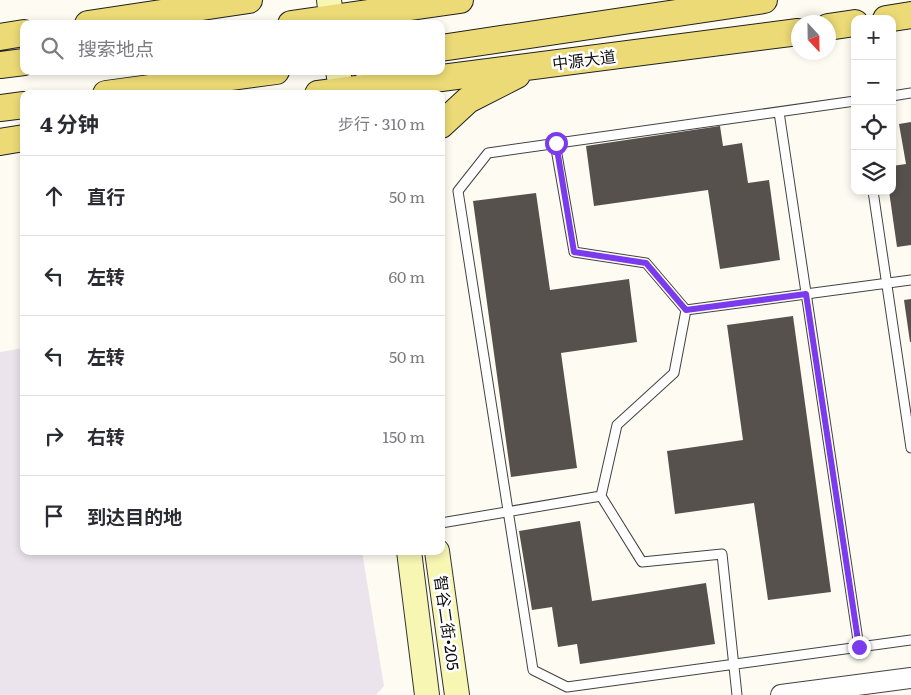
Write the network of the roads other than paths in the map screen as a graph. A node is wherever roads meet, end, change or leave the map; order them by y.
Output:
1 (249, 0) edge
2 (460, 0) edge
3 (764, 0) edge
4 (201, 4) edge
5 (360, 13) edge
6 (331, 14) edge
7 (911, 15) edge
8 (896, 17) edge
9 (111, 20) edge
10 (307, 20) edge
11 (851, 24) edge
12 (836, 26) edge
13 (791, 33) edge
14 (20, 34) edge
15 (0, 37) edge
16 (445, 47) edge
17 (20, 62) edge
18 (0, 65) edge
19 (542, 65) junction
20 (246, 75) edge
21 (370, 84) edge
22 (335, 87) edge
23 (136, 90) edge
24 (911, 93) edge
25 (896, 95) edge
26 (851, 102) edge
27 (20, 106) edge
28 (0, 108) edge
29 (779, 112) junction
30 (445, 121) edge
31 (20, 139) edge
32 (0, 142) edge
33 (556, 143) junction
34 (874, 195) edge
35 (911, 280) edge
36 (886, 283) junction
37 (806, 294) junction
38 (686, 310) junction
39 (911, 448) edge
40 (602, 496) junction
41 (508, 512) junction
42 (445, 522) edge
43 (410, 555) edge
44 (439, 555) edge
45 (911, 640) edge
46 (859, 647) junction
47 (736, 664) junction
48 (911, 678) edge
49 (427, 695) edge
50 (457, 695) edge
51 (738, 695) edge
52 (781, 695) edge

1 - 4 main road
2 - 5 main road
3 - 16 main road, 中源大道
4 - 9 main road
5 - 6 main road
6 - 10 main road
7 - 8 main road
11 - 12 main road
13 - 19 main road, 中源大道
14 - 15 main road
17 - 18 main road
19 - 21 main road, 中源大道
19 - 30 main road
20 - 23 main road
21 - 22 main road, 中源大道
24 - 25 lane
26 - 29 lane
27 - 28 main road
29 - 33 lane
29 - 37 lane
31 - 32 main road
33 - 38 lane
33 - 41 lane
34 - 36 lane
35 - 36 lane
36 - 37 lane
36 - 39 lane
37 - 38 lane
37 - 46 lane
38 - 40 lane
40 - 41 lane
40 - 47 lane
41 - 42 lane
41 - 47 lane
43 - 49 main road, 智谷二街•205
44 - 50 main road, 智谷二街•205
45 - 46 lane
46 - 47 lane
47 - 51 lane
48 - 52 street

